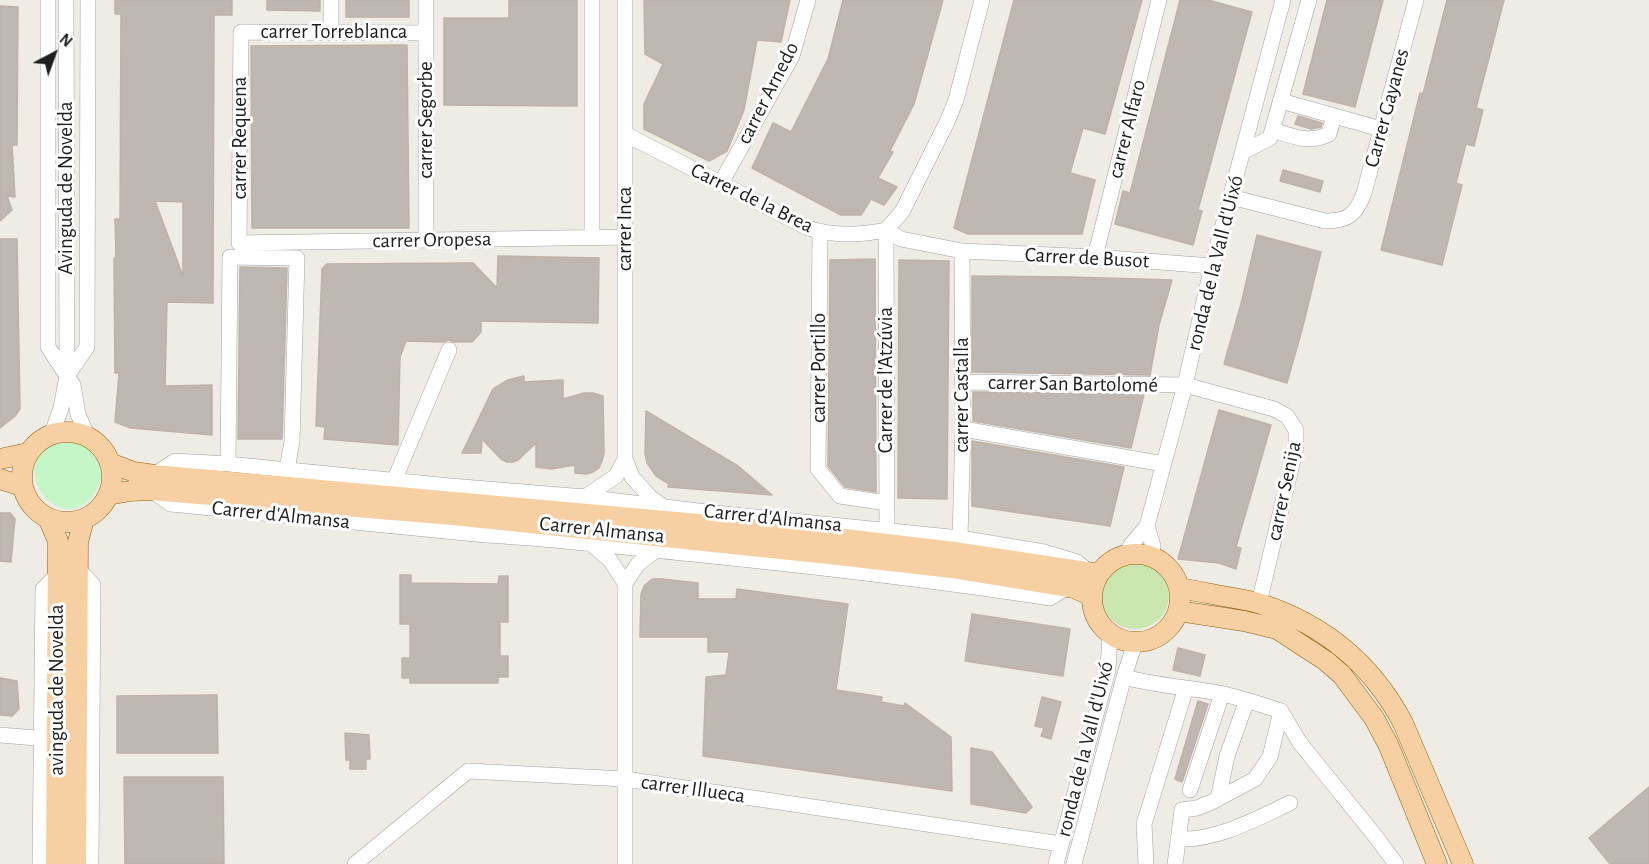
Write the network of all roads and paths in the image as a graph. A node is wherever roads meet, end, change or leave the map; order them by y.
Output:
1 (48, 0) edge
2 (66, 0) edge
3 (87, 0) edge
4 (331, 0) edge
5 (426, 0) edge
6 (592, 0) edge
7 (625, 0) edge
8 (808, 0) edge
9 (982, 0) edge
10 (1159, 0) edge
11 (1283, 0) edge
12 (1309, 0) edge
13 (1416, 0) edge
14 (241, 32) joint
15 (331, 32) junction
16 (426, 33) junction
17 (1281, 101) junction
18 (1334, 116) junction
19 (1381, 129) junction
20 (1273, 130) junction
21 (625, 134) junction
22 (1243, 152) junction
23 (721, 183) junction
24 (1231, 197) junction
25 (886, 230) junction
26 (819, 232) junction
27 (592, 237) junction
28 (625, 237) junction
29 (426, 240) junction
30 (239, 243) joint
31 (962, 251) junction
32 (1095, 257) junction
33 (1212, 266) junction
34 (449, 350) dead end
35 (67, 376) junction
36 (962, 382) junction
37 (1185, 385) junction
38 (963, 429) junction
39 (52, 433) junction
40 (87, 436) junction
41 (28, 453) junction
42 (0, 459) edge
43 (625, 459) junction
44 (110, 463) junction
45 (228, 464) junction
46 (1164, 464) junction
47 (287, 470) junction
48 (0, 479) edge
49 (394, 481) junction
50 (153, 482) junction
51 (22, 486) junction
52 (450, 486) junction
53 (108, 495) junction
54 (840, 496) joint
55 (585, 497) junction
56 (887, 503) junction
57 (479, 504) junction
58 (664, 507) junction
59 (453, 515) junction
60 (48, 518) junction
61 (84, 519) junction
62 (1147, 526) junction
63 (887, 530) junction
64 (486, 536) junction
65 (960, 538) junction
66 (590, 543) junction
67 (656, 550) junction
68 (1126, 555) junction
69 (1151, 556) junction
70 (78, 569) junction
71 (1094, 573) junction
72 (625, 583) junction
73 (1066, 588) junction
74 (1179, 588) junction
75 (1092, 596) junction
76 (1259, 603) junction
77 (1179, 610) junction
78 (1110, 634) junction
79 (1135, 643) junction
80 (1124, 676) junction
81 (1186, 688) junction
82 (1222, 694) junction
83 (1247, 700) junction
84 (1281, 711) junction
85 (0, 735) edge
86 (49, 739) junction
87 (625, 779) junction
88 (1190, 790) dead end
89 (1218, 799) junction
90 (1290, 803) dead end
91 (1178, 839) junction
92 (1061, 844) junction
93 (40, 864) edge
94 (56, 864) edge
95 (76, 864) edge
96 (91, 864) edge
97 (355, 864) edge
98 (625, 864) edge
99 (1056, 864) edge
100 (1074, 864) edge
101 (1146, 864) edge
102 (1176, 864) edge
103 (1396, 864) edge
104 (1437, 864) edge
105 (1463, 864) edge

1 - 35 street
2 - 35 street, Avinguda de Novelda
3 - 35 street
4 - 15 street
5 - 16 street, carrer Segorbe
6 - 27 street
7 - 21 street, carrer Inca
8 - 23 street, carrer Arnedo
9 - 25 street
10 - 32 street, carrer Alfaro
11 - 22 street, ronda de la Vall d'Uixó
12 - 17 street
13 - 19 street, Carrer Gayanes
14 - 15 street, carrer Torreblanca
14 - 30 street, carrer Requena
15 - 16 street, carrer Torreblanca
16 - 29 street, carrer Segorbe
17 - 18 street
17 - 20 street
18 - 19 street
18 - 20 street
19 - 24 street, Carrer Gayanes
20 - 22 street
21 - 23 street, Carrer de la Brea
21 - 28 street, carrer Inca
22 - 24 street, ronda de la Vall d'Uixó
23 - 26 street, Carrer de la Brea
24 - 33 street, ronda de la Vall d'Uixó
25 - 26 street, Carrer de la Brea
25 - 31 street, Carrer de la Brea
25 - 56 street, Carrer de l'Atzúvia
26 - 54 street, carrer Portillo
27 - 28 street, carrer Oropesa
27 - 29 street, carrer Oropesa
28 - 43 street, carrer Inca
29 - 30 street, carrer Oropesa
31 - 32 street, Carrer de Busot
31 - 36 street, carrer Castalla
32 - 33 street, Carrer de Busot
33 - 37 street, ronda de la Vall d'Uixó
34 - 49 street
35 - 39 street, Avinguda de Novelda
35 - 40 street, Avinguda de Novelda
36 - 37 street, carrer San Bartolomé
36 - 38 street, carrer Castalla
37 - 46 street, ronda de la Vall d'Uixó
37 - 76 street, carrer Senija
38 - 46 street
38 - 65 street, carrer Castalla
39 - 40 main road
39 - 41 main road
40 - 44 main road
41 - 42 main road
41 - 51 main road
43 - 55 street
43 - 58 street
44 - 50 main road, Carrer d'Almansa
44 - 53 main road
45 - 47 street, Carrer d'Almansa
45 - 47 street
45 - 50 street, Carrer d'Almansa
46 - 62 street, ronda de la Vall d'Uixó
47 - 49 street, Carrer d'Almansa
48 - 51 main road
49 - 52 street, Carrer d'Almansa
50 - 53 main road, Carrer Almansa
50 - 57 main road, Carrer d'Almansa
50 - 59 main road, Carrer Almansa
50 - 64 street, Carrer d'Almansa
51 - 60 main road
52 - 55 street, Carrer d'Almansa
52 - 57 street, Carrer d'Almansa
53 - 61 main road
54 - 56 street, Carrer d'Almansa
55 - 58 street, Carrer d'Almansa
56 - 63 street, Carrer de l'Atzúvia
57 - 71 main road, Carrer d'Almansa
58 - 63 street, Carrer d'Almansa
59 - 64 street
59 - 73 main road, Carrer Almansa
60 - 61 main road
60 - 86 main road, avinguda de Novelda
61 - 70 main road, avinguda de Novelda
62 - 68 street, ronda de la Vall d'Uixó
62 - 69 street, ronda de la Vall d'Uixó
63 - 65 street, Carrer d'Almansa
64 - 66 street, Carrer d'Almansa
65 - 71 street, Carrer d'Almansa
66 - 67 street, Carrer d'Almansa
66 - 72 street
67 - 72 street
67 - 73 street, Carrer d'Almansa
68 - 69 main road
68 - 71 main road
69 - 74 main road
70 - 95 main road, avinguda de Novelda
70 - 96 street
71 - 75 main road
72 - 87 street
73 - 75 main road, Carrer Almansa
74 - 76 main road
74 - 77 main road
75 - 78 main road
76 - 105 main road
77 - 79 main road
77 - 104 main road
78 - 79 main road
78 - 92 street, ronda de la Vall d'Uixó
79 - 80 street, ronda de la Vall d'Uixó
80 - 81 street
80 - 100 street, ronda de la Vall d'Uixó
81 - 82 street
81 - 101 street
82 - 83 street
82 - 88 street
83 - 84 street
83 - 89 street
84 - 89 street
84 - 103 street
85 - 86 street
86 - 93 street
86 - 94 main road, avinguda de Novelda
87 - 92 street, carrer Illueca
87 - 97 street, carrer Illueca
87 - 98 street
89 - 91 street
90 - 91 street
91 - 102 street
92 - 99 street, ronda de la Vall d'Uixó

